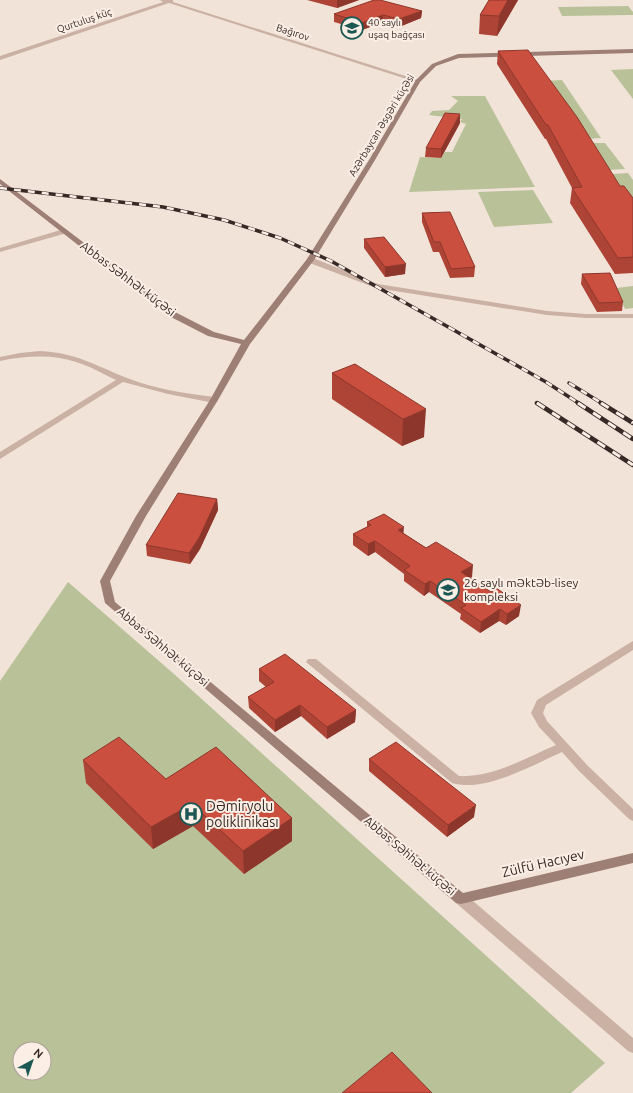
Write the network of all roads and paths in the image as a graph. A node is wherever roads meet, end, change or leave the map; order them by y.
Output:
1 (169, 1) edge
2 (633, 51) edge
3 (0, 58) edge
4 (418, 81) junction
5 (0, 181) edge
6 (64, 231) junction
7 (0, 250) edge
8 (310, 260) junction
9 (633, 316) edge
10 (246, 343) junction
11 (0, 359) edge
12 (123, 379) junction
13 (214, 400) junction
14 (0, 456) edge
15 (633, 645) edge
16 (312, 662) dead end
17 (563, 746) junction
18 (633, 816) edge
19 (633, 858) edge
20 (461, 899) junction
21 (633, 1047) edge

1 - 3 street, Qurtuluş küç
1 - 4 street, Bağırov
2 - 4 main road, Azərbaycan əsgəri küçəsi
4 - 8 main road, Azərbaycan əsgəri küçəsi
5 - 6 main road, Abbas Səhhət küçəsi
6 - 7 street
6 - 10 main road, Abbas Səhhət küçəsi
8 - 9 street
8 - 10 main road, Azərbaycan əsgəri küçəsi
10 - 13 main road, Abbas Səhhət küçəsi
11 - 12 street
12 - 13 street
12 - 14 street
13 - 20 main road, Abbas Səhhət küçəsi
15 - 17 street
16 - 17 street
17 - 18 street
19 - 20 main road, Zülfü Hacıyev
20 - 21 street, Abbas Səhhət küçəsi

